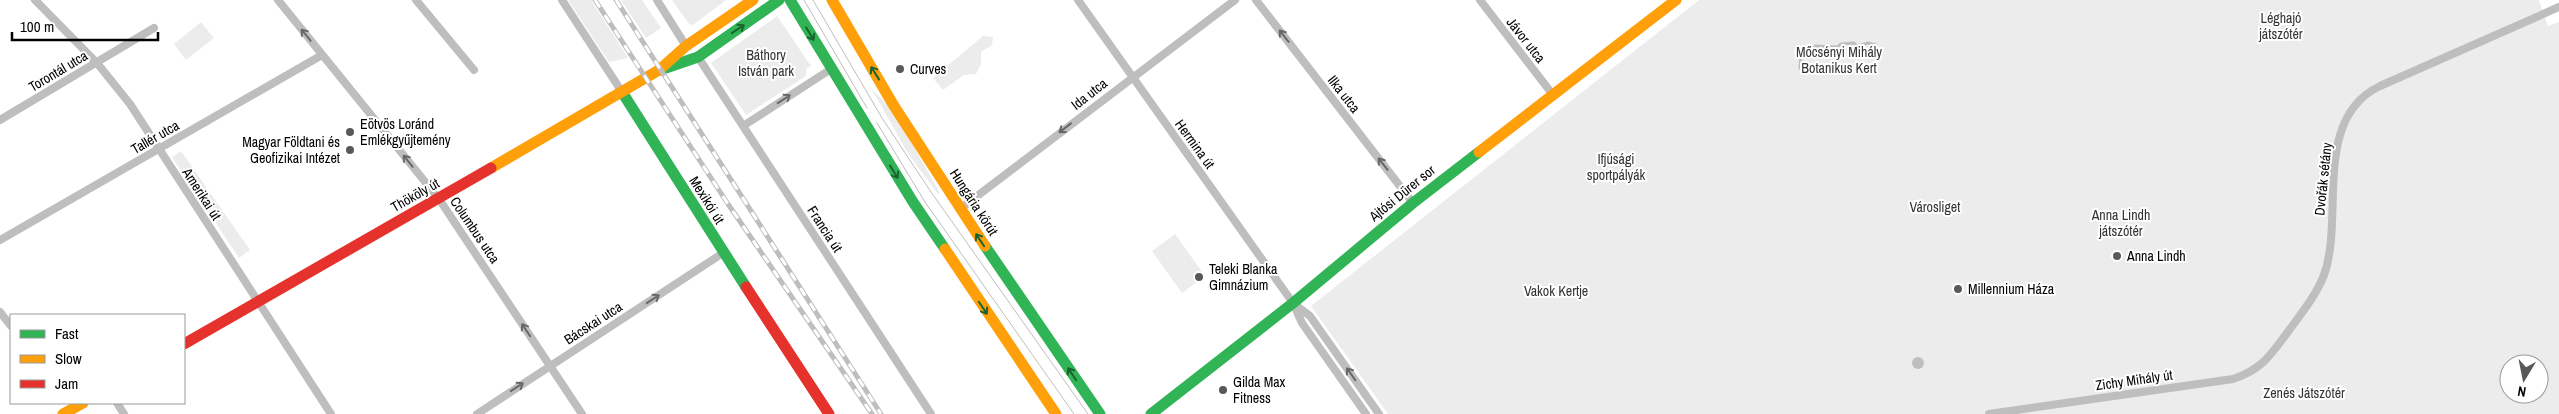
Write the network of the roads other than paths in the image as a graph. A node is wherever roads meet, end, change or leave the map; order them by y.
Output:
1 (35, 0) edge
2 (278, 0) edge
3 (416, 0) edge
4 (562, 0) edge
5 (657, 0) edge
6 (753, 0) edge
7 (779, 0) edge
8 (790, 0) edge
9 (823, 0) edge
10 (832, 0) edge
11 (1078, 0) edge
12 (1235, 0) edge
13 (1256, 0) edge
14 (1480, 0) edge
15 (1667, 2) edge
16 (2559, 7) edge
17 (154, 28) dead end
18 (854, 40) junction
19 (686, 46) junction
20 (322, 55) junction
21 (698, 57) junction
22 (96, 63) junction
23 (831, 69) junction
24 (474, 70) dead end
25 (659, 70) junction
26 (1131, 77) junction
27 (622, 92) junction
28 (1553, 95) junction
29 (0, 120) edge
30 (743, 126) junction
31 (159, 150) junction
32 (439, 199) junction
33 (1413, 203) junction
34 (960, 209) junction
35 (0, 240) edge
36 (723, 253) junction
37 (258, 302) junction
38 (1293, 302) junction
39 (0, 312) edge
40 (10, 325) edge
41 (185, 343) edge
42 (2274, 351) joint
43 (550, 366) junction
44 (76, 404) edge
45 (63, 414) edge
46 (331, 414) edge
47 (476, 414) edge
48 (582, 414) edge
49 (829, 414) edge
50 (931, 414) edge
51 (1056, 414) edge
52 (1100, 414) edge
53 (1151, 414) edge
54 (1366, 414) edge
55 (1379, 414) edge
56 (1989, 414) edge

1 - 22 street, Amerikai út
20 -> 2 street, Columbus utca
3 - 24 street
4 - 27 street, Mexikói út
5 - 19 street
6 - 19 main road, Thököly út
21 -> 7 main road, Thököly út
8 -> 23 main road
9 - 18 main road
10 - 18 main road, Hungária körút
11 - 26 street, Hermina út
12 - 26 street, Ida utca
33 -> 13 street, Ilka utca
14 - 28 street, Jávor utca
15 - 28 main road, Ajtósi Dürer sor
16 - 42 street, Dvořák sétány
17 - 22 street, Torontál utca
34 -> 18 main road, Hungária körút
19 - 25 main road, Thököly út
20 - 31 street, Tallér utca
32 -> 20 street, Columbus utca
21 - 25 main road, Thököly út
21 - 30 street, Francia út
22 - 29 street, Torontál utca
22 - 31 street, Amerikai út
30 -> 23 street
23 -> 51 main road
25 - 27 main road, Thököly út
26 -> 34 street, Ida utca
26 - 38 street, Hermina út
27 - 32 main road, Thököly út
27 - 36 main road, Mexikói út
28 - 33 main road, Ajtósi Dürer sor
30 - 50 street, Francia út
31 - 35 street, Tallér utca
31 - 37 street, Amerikai út
32 - 37 main road, Thököly út
43 -> 32 street, Columbus utca
33 - 38 main road, Ajtósi Dürer sor
52 -> 34 main road, Hungária körút
43 -> 36 street, Bácskai utca
36 - 49 main road, Mexikói út
37 - 41 main road, Thököly út
37 - 46 street, Amerikai út
38 - 53 main road, Ajtósi Dürer sor
38 - 54 street, Hermina út
55 -> 38 street, Hermina út
39 - 40 street
42 - 56 street, Zichy Mihály út
47 -> 43 street, Bácskai utca
43 - 48 street, Columbus utca
44 - 45 main road

